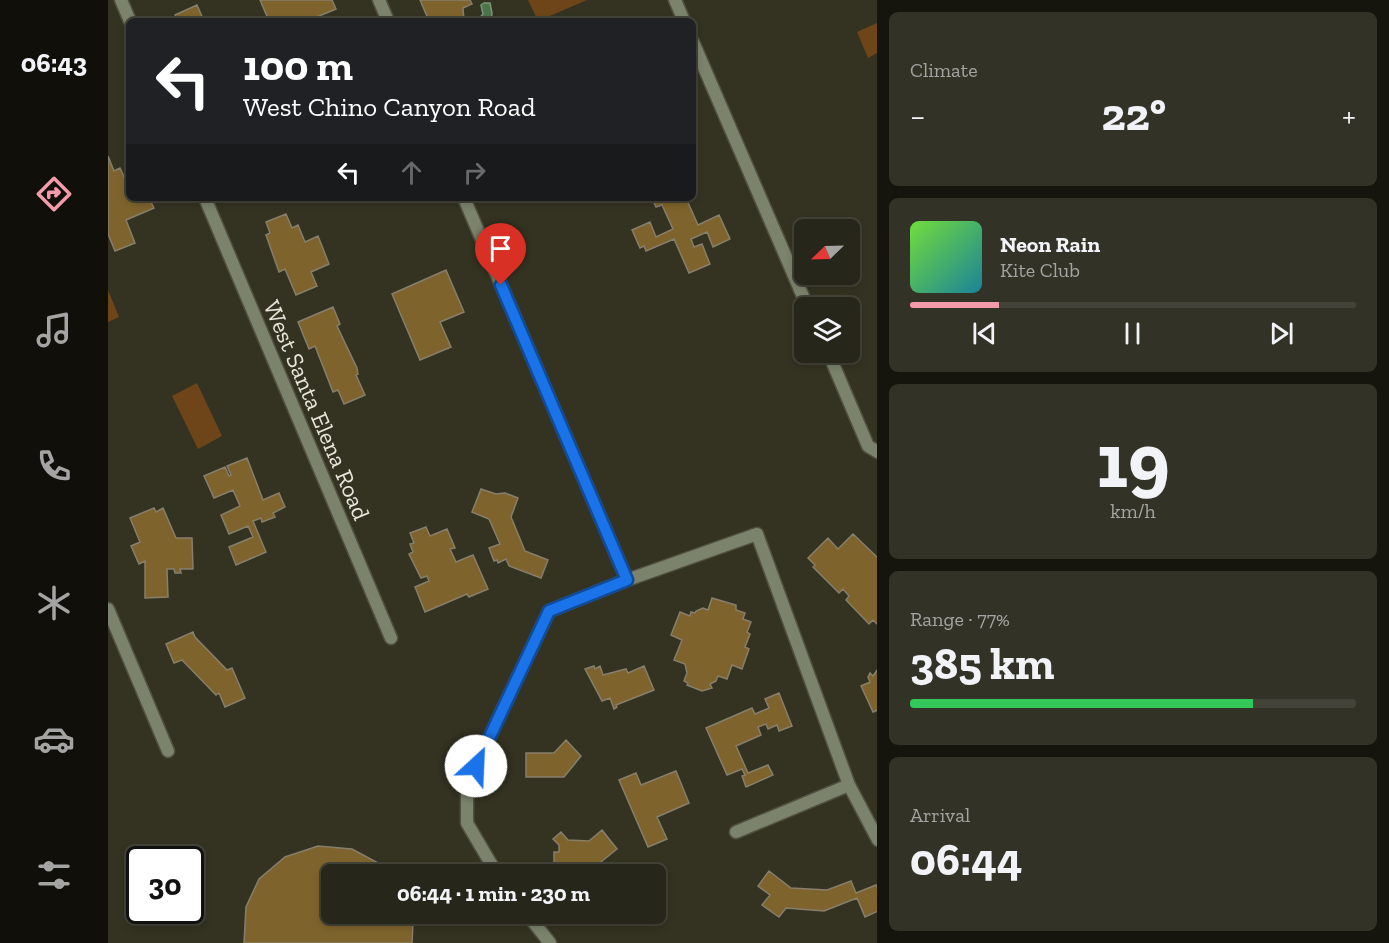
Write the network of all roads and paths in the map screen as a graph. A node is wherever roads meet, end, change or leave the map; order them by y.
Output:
1 (122, 0) edge
2 (379, 0) edge
3 (675, 0) edge
4 (129, 18) edge
5 (387, 18) edge
6 (683, 18) edge
7 (696, 49) edge
8 (206, 201) edge
9 (465, 201) edge
10 (803, 297) edge
11 (833, 363) edge
12 (877, 451) edge
13 (627, 580) junction
14 (108, 609) edge
15 (391, 638) dead end
16 (168, 751) dead end
17 (849, 785) junction
18 (736, 832) dead end
19 (877, 838) edge
20 (491, 864) edge
21 (535, 924) edge
22 (550, 943) edge

1 - 4 street
2 - 5 street
3 - 6 street
7 - 10 street
8 - 15 street, West Santa Elena Road
9 - 13 street
11 - 12 street
13 - 17 street
13 - 20 street
14 - 16 street
17 - 18 street
17 - 19 street
21 - 22 street

